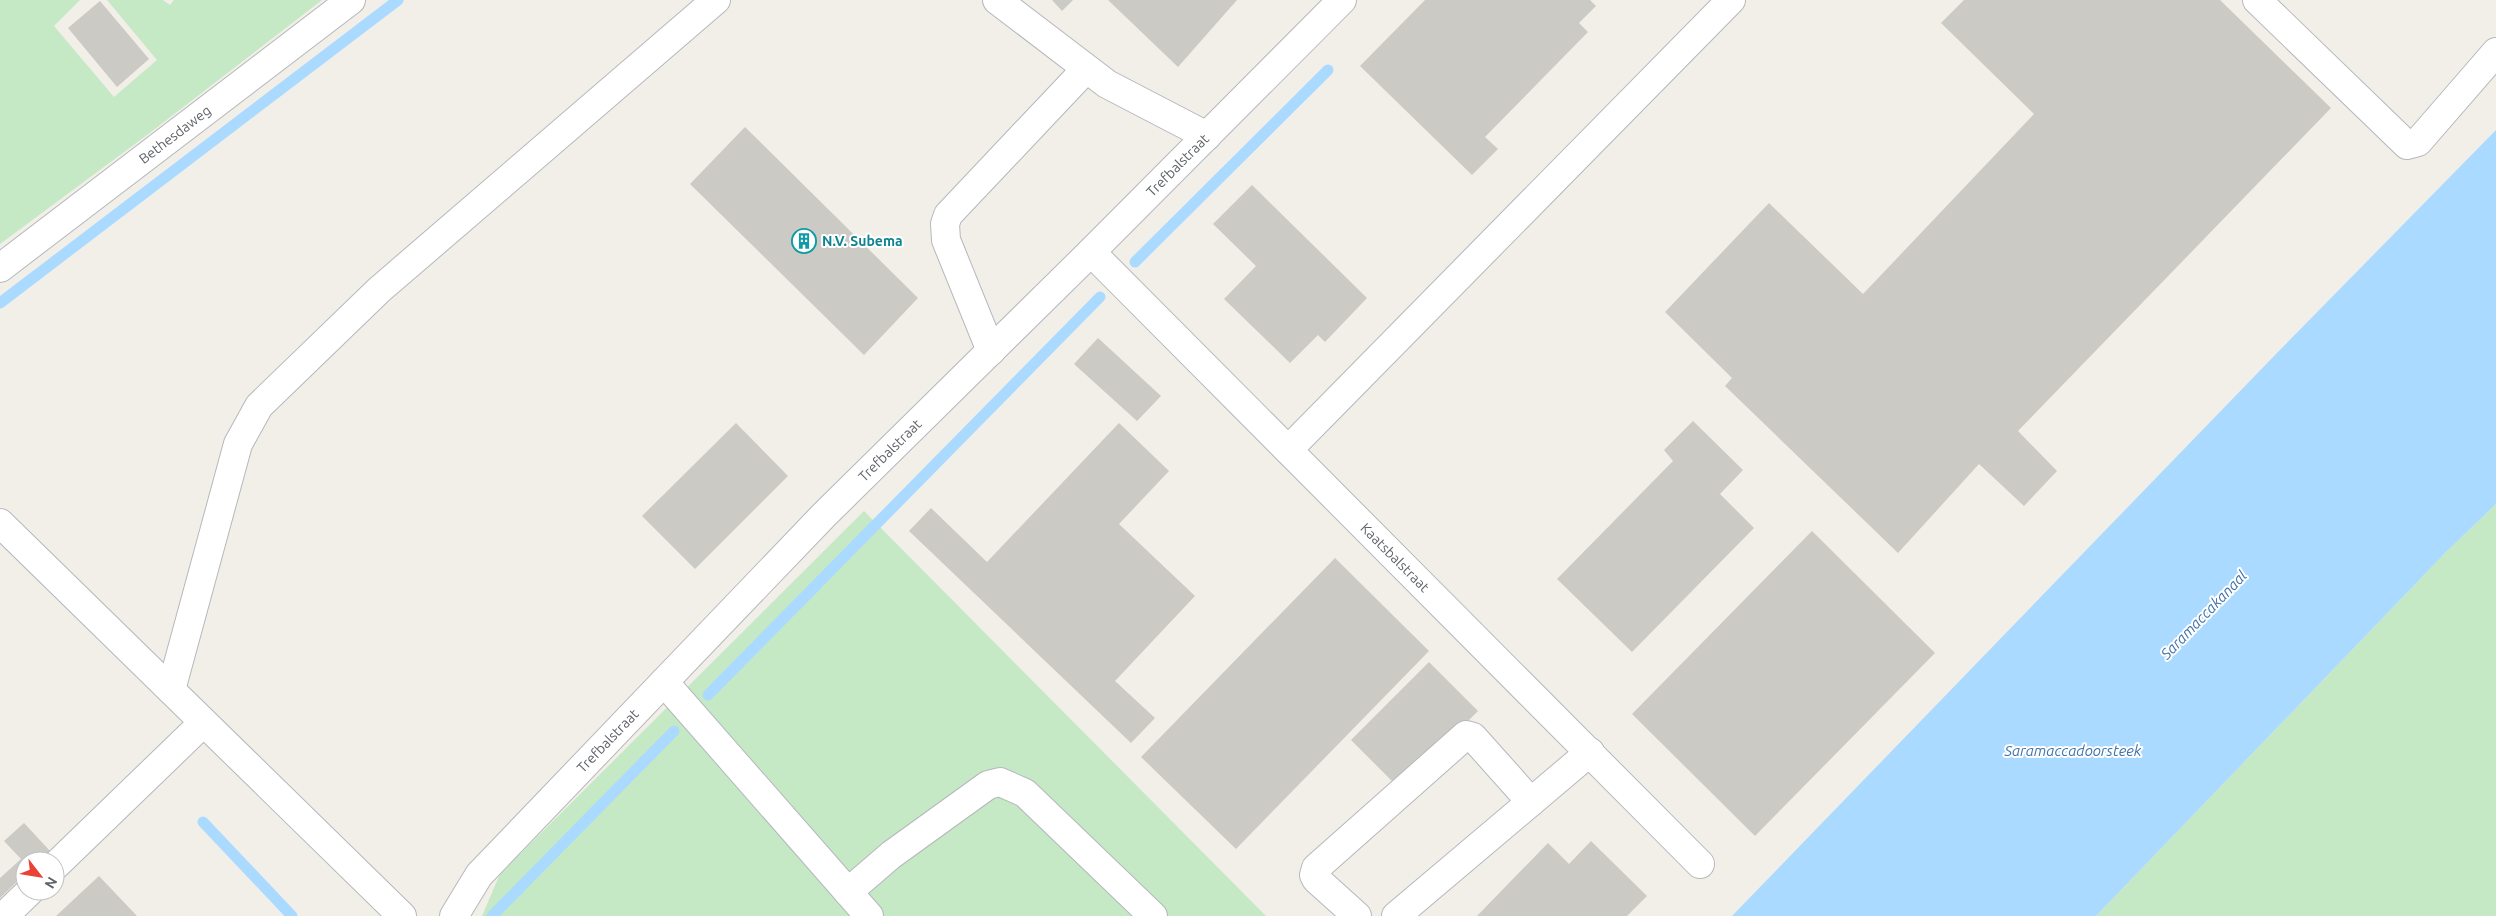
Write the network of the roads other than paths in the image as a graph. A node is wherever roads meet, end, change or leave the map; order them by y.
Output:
1 (351, 0) edge
2 (716, 0) edge
3 (997, 0) edge
4 (1342, 0) edge
5 (1731, 0) edge
6 (2257, 0) edge
7 (2496, 52) edge
8 (1086, 69) junction
9 (1207, 136) junction
10 (1091, 252) junction
11 (0, 268) edge
12 (991, 350) junction
13 (1288, 450) junction
14 (0, 523) edge
15 (664, 682) junction
16 (171, 690) junction
17 (203, 723) junction
18 (1590, 752) junction
19 (1531, 802) junction
20 (65, 856) edge
21 (1700, 864) dead end
22 (848, 892) junction
23 (20, 901) edge
24 (4, 916) edge
25 (402, 916) edge
26 (454, 916) edge
27 (869, 916) edge
28 (1154, 916) edge
29 (1357, 916) edge
30 (1396, 916) edge

1 - 11 street, Bethesdaweg
2 - 16 street
3 - 8 street
4 - 9 street, Trefbalstraat
5 - 13 street
6 - 7 street
8 - 9 street
8 - 12 street
9 - 10 street, Trefbalstraat
10 - 12 street, Trefbalstraat
10 - 13 street, Kaatsbalstraat
12 - 15 street, Trefbalstraat
13 - 18 street, Kaatsbalstraat
14 - 16 street
15 - 22 street
15 - 26 street, Trefbalstraat
16 - 17 street
17 - 20 street
17 - 25 street
18 - 19 street
18 - 21 street, Kaatsbalstraat
19 - 29 street
19 - 30 street
22 - 27 street
22 - 28 street
23 - 24 street

